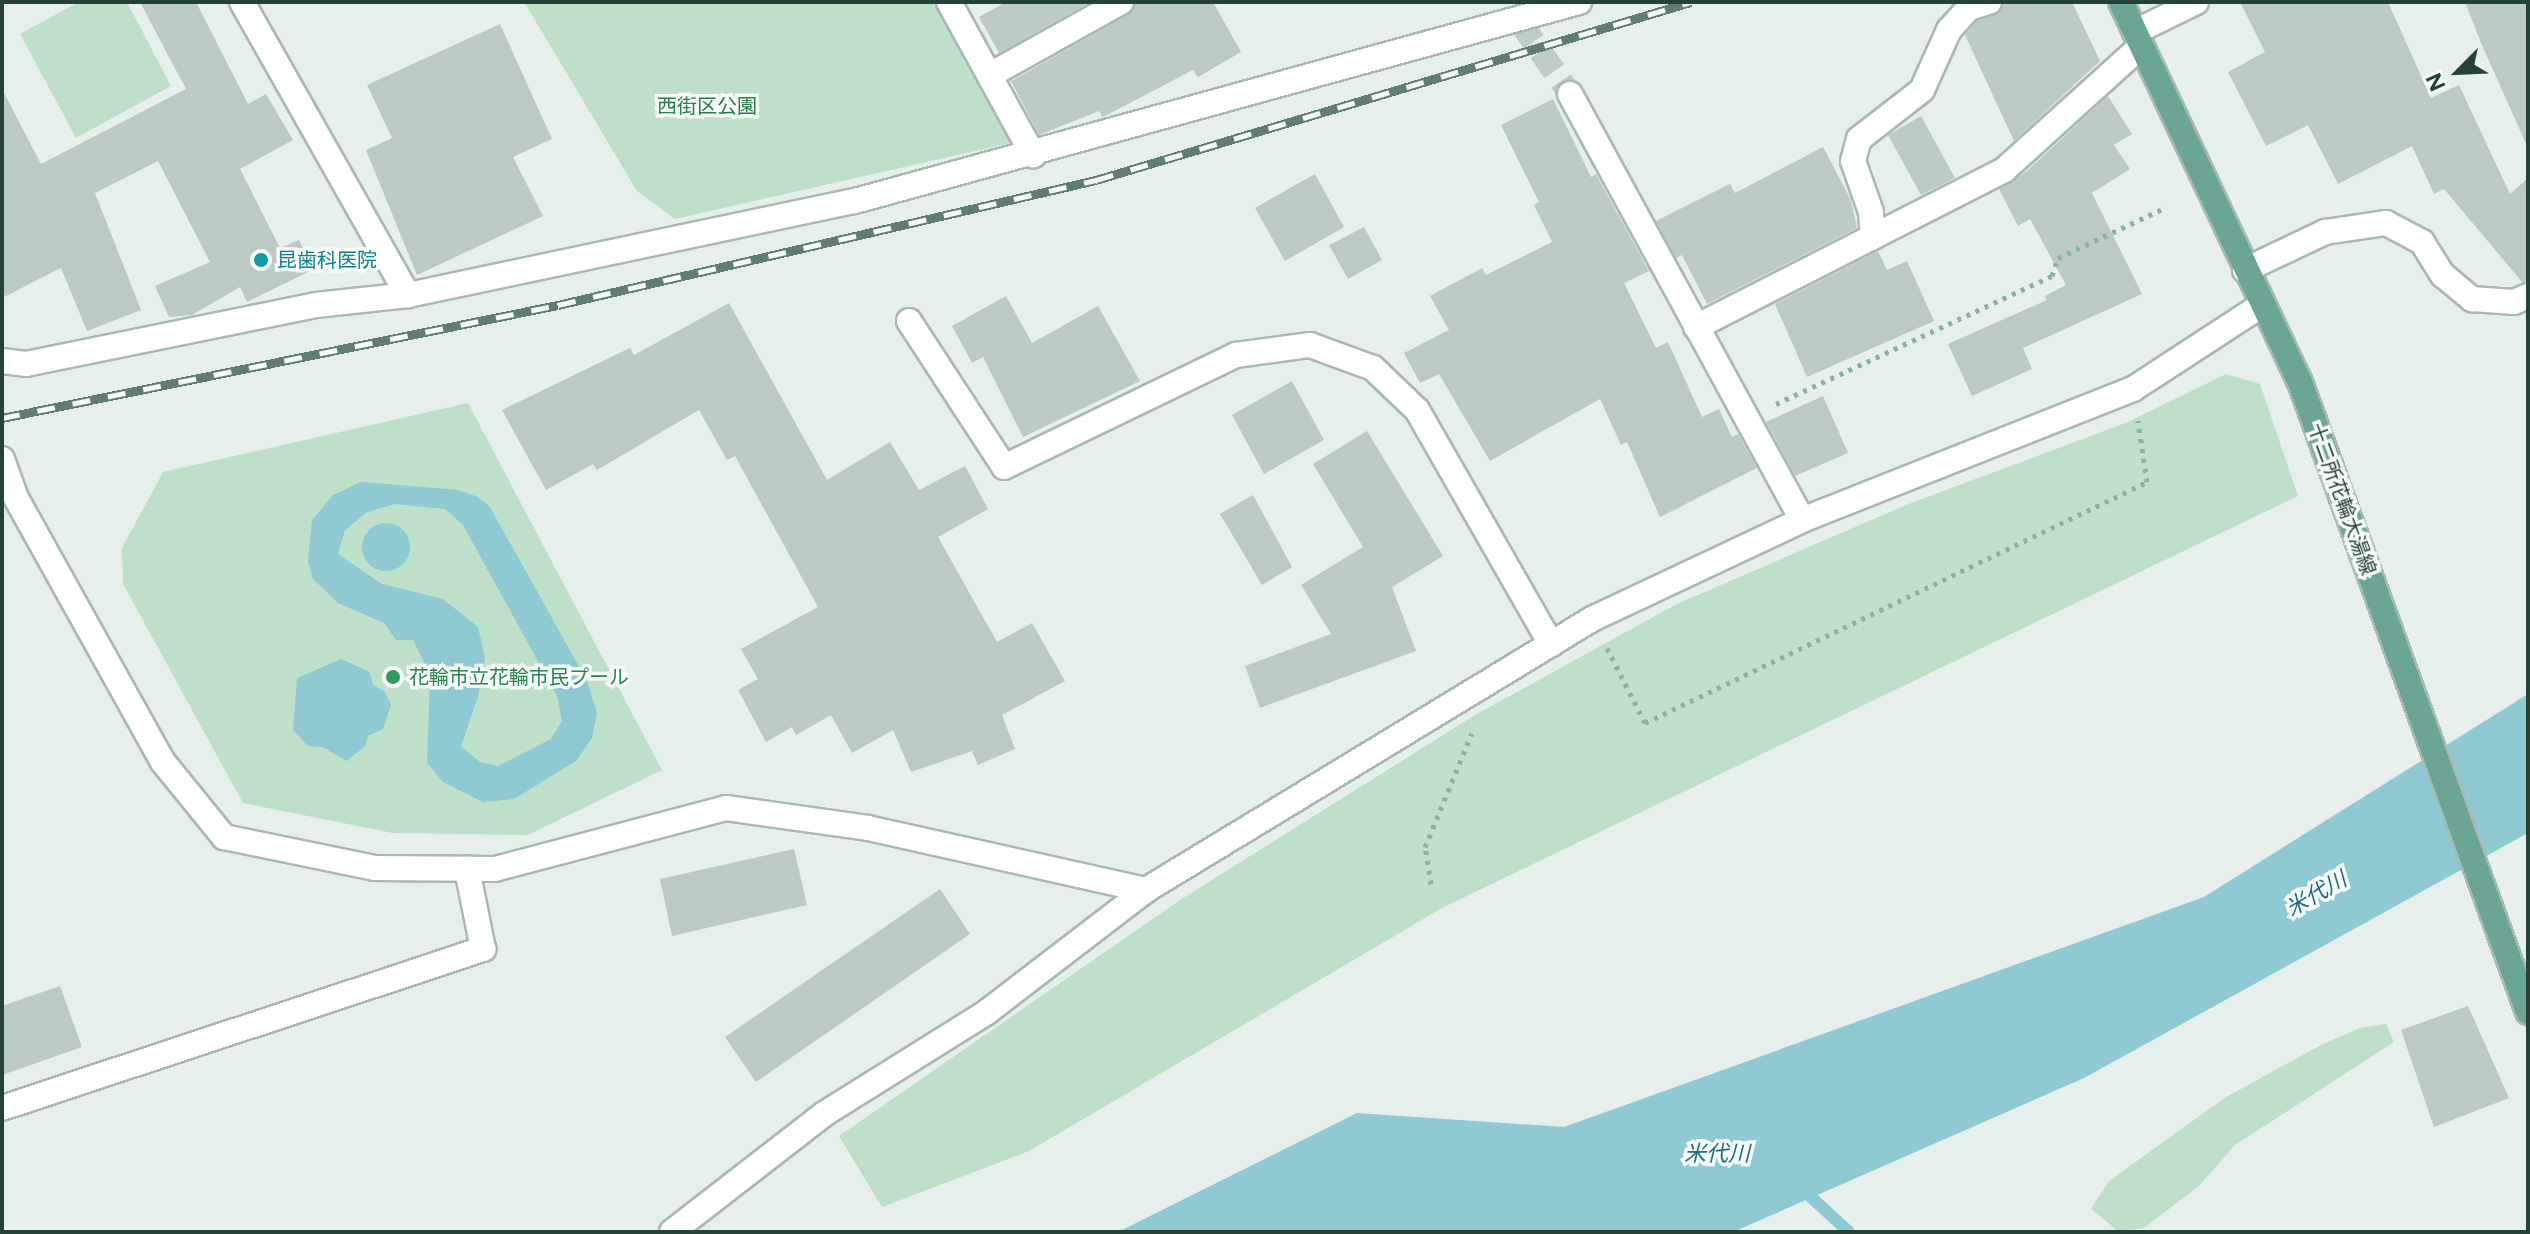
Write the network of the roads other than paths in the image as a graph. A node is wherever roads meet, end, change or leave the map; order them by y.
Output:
1 (242, 2) edge
2 (949, 2) edge
3 (1121, 2) edge
4 (1579, 2) edge
5 (1989, 2) edge
6 (2121, 2) edge
7 (2196, 2) edge
8 (1515, 12) edge
9 (2138, 39) junction
10 (990, 75) junction
11 (1570, 94) tunnel mouth
12 (1033, 155) junction
13 (1873, 237) junction
14 (2245, 270) junction
15 (408, 295) junction
16 (2528, 296) edge
17 (2262, 305) junction
18 (909, 321) dead end
19 (1696, 327) junction
20 (2, 361) edge
21 (2, 459) edge
22 (1802, 520) junction
23 (1551, 644) junction
24 (467, 869) junction
25 (1146, 890) junction
26 (2527, 1003) edge
27 (2, 1108) edge
28 (672, 1232) edge

1 - 15 street
2 - 10 street
3 - 10 street
4 - 8 street
5 - 13 street
6 - 9 main road, 十二所花輪大湯線
7 - 9 street
8 - 12 street
9 - 13 street
9 - 14 main road, 十二所花輪大湯線
10 - 12 street
11 - 19 street
12 - 15 street
13 - 19 street
14 - 16 street
14 - 17 main road, 十二所花輪大湯線
15 - 20 street
17 - 22 street
17 - 26 main road, 十二所花輪大湯線
18 - 23 street
19 - 22 street
21 - 24 street
22 - 23 street
23 - 25 street
24 - 25 street
24 - 27 street
25 - 28 street

